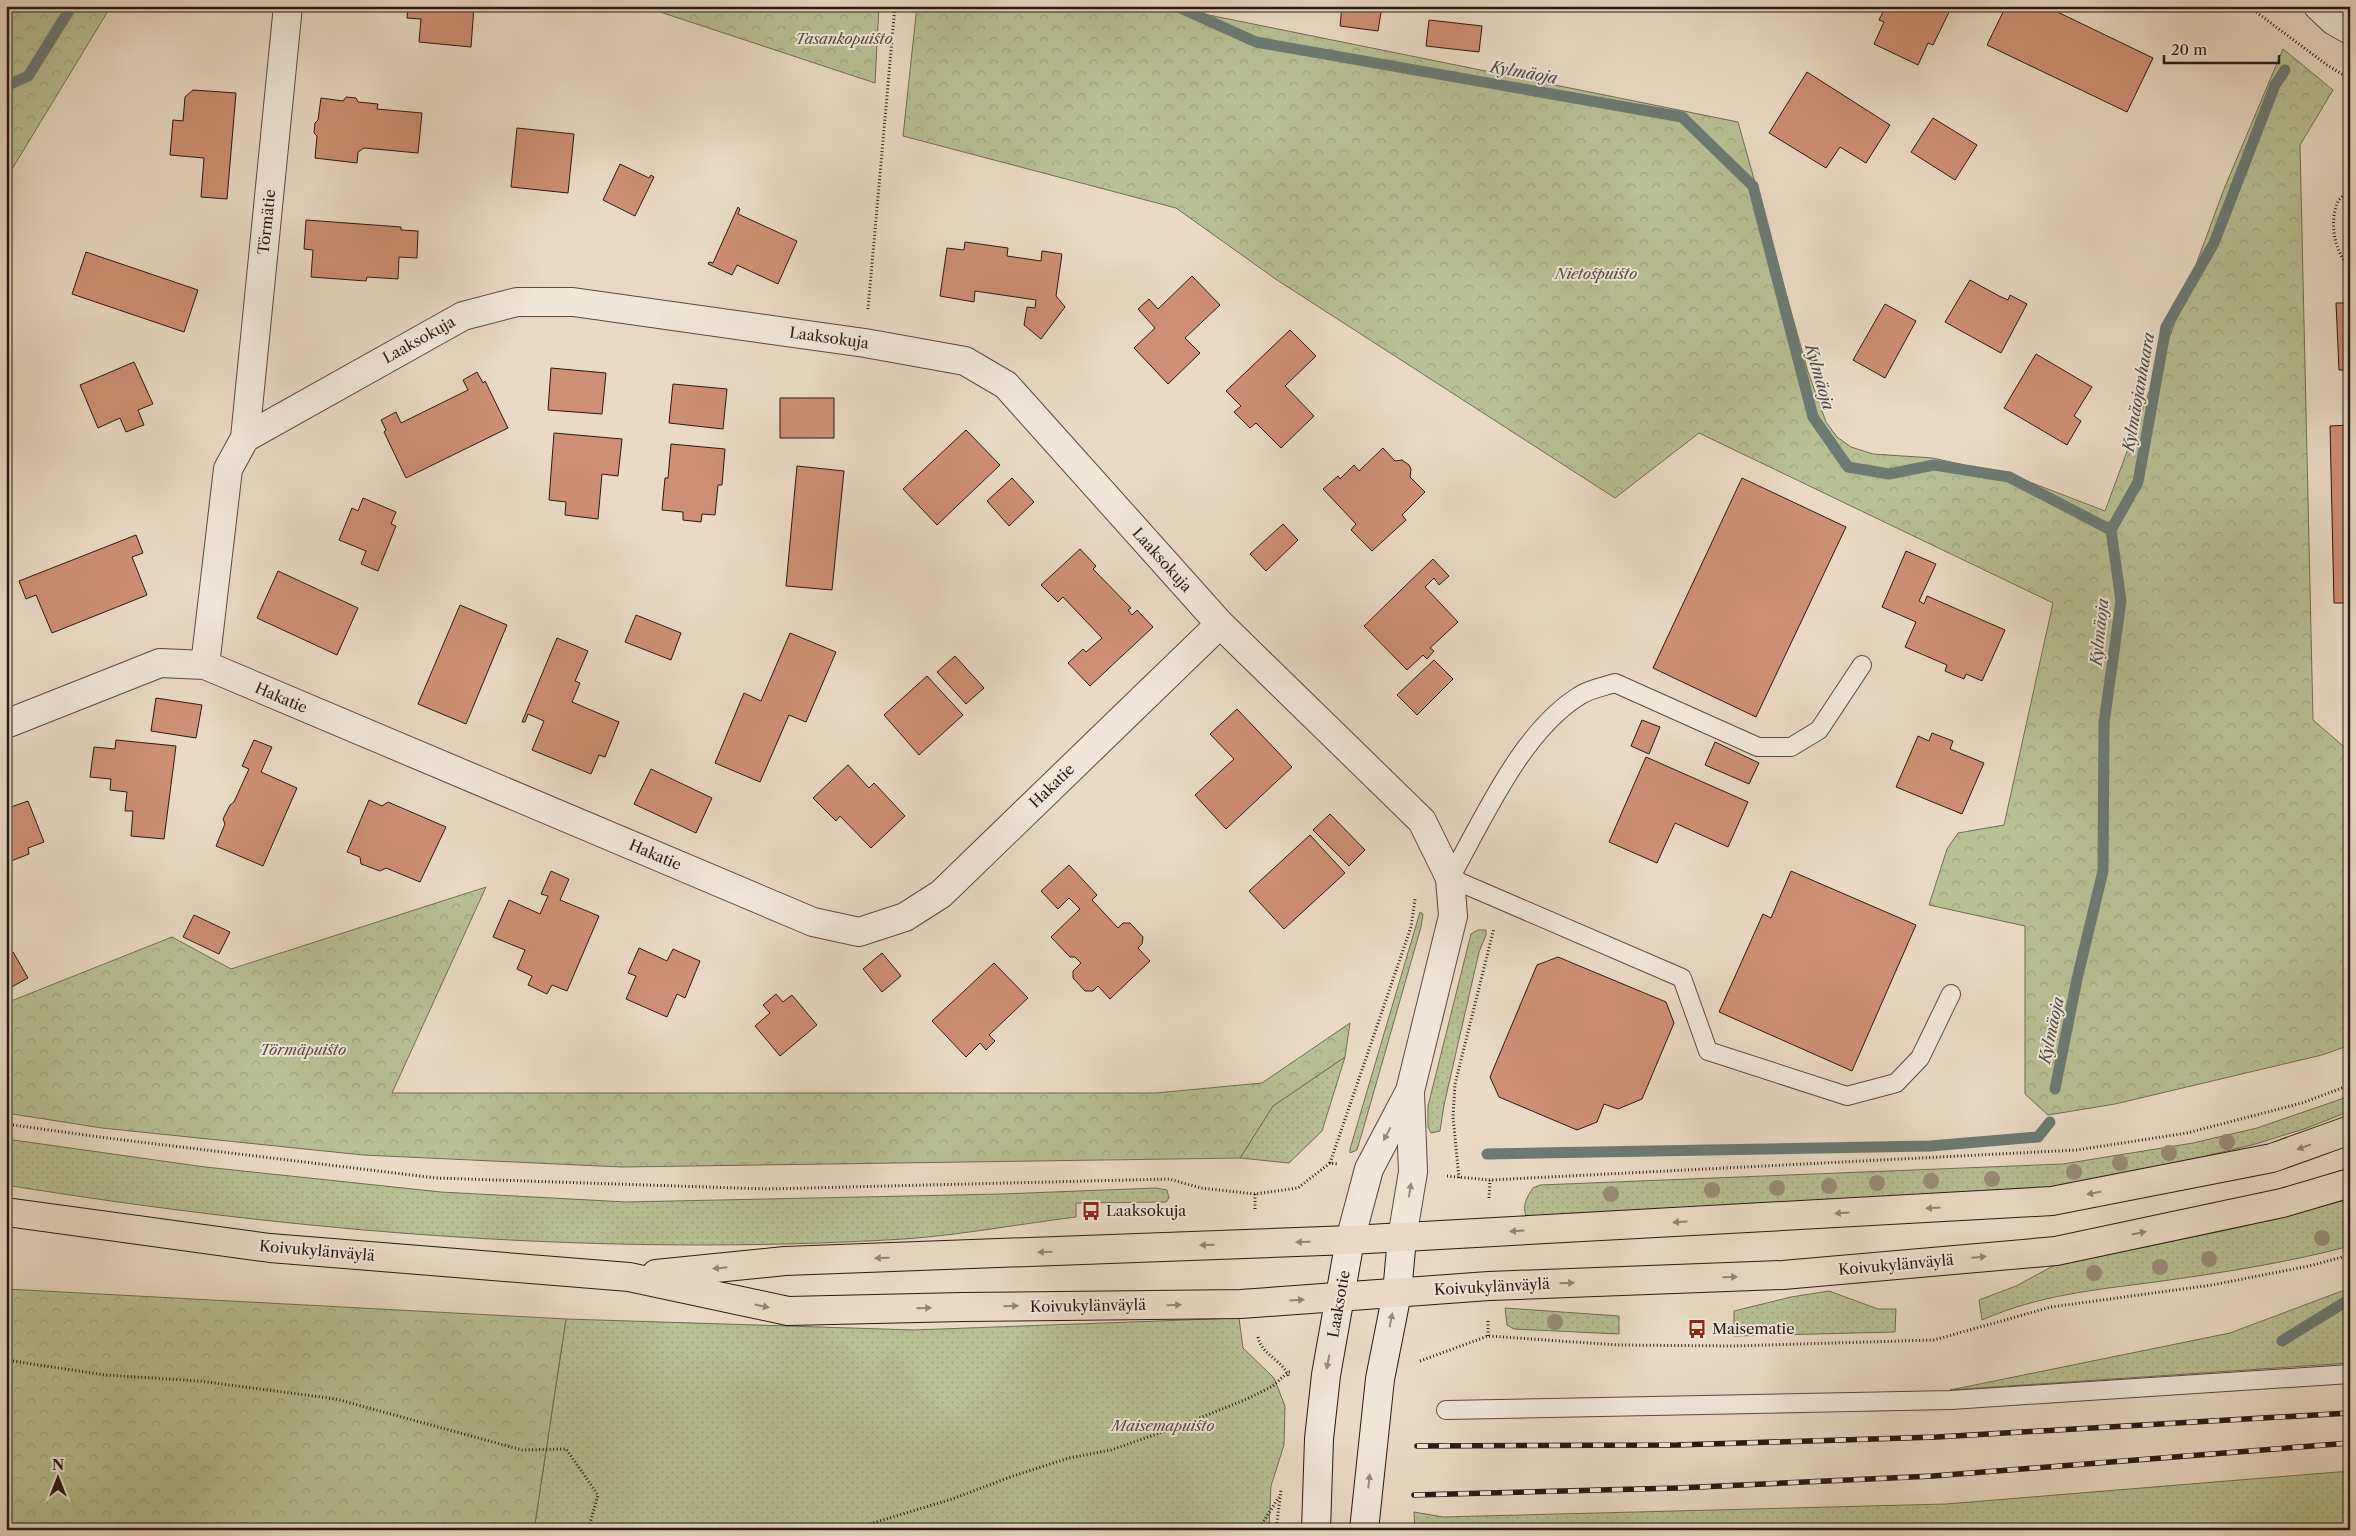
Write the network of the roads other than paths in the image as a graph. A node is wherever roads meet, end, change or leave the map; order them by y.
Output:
1 (288, 6) edge
2 (2318, 6) edge
3 (2350, 30) edge
4 (245, 438) junction
5 (1220, 624) junction
6 (205, 665) junction
7 (1862, 665) dead end
8 (6, 724) edge
9 (1450, 878) junction
10 (1951, 994) dead end
11 (1410, 1091) junction
12 (2350, 1130) edge
13 (2350, 1183) edge
14 (6, 1212) edge
15 (1402, 1238) junction
16 (1350, 1240) junction
17 (629, 1277) junction
18 (1396, 1293) junction
19 (1341, 1297) junction
20 (2350, 1374) edge
21 (1446, 1410) dead end
22 (1316, 1530) edge
23 (1364, 1530) edge

1 - 4 street, Törmätie
2 - 3 street
4 - 5 street, Laaksokuja
4 - 6 street
5 - 6 street, Hakatie
5 - 9 street, Laaksokuja
6 - 8 street, Hakatie
7 - 9 lane
9 - 10 lane
9 - 11 street, Laaksotie
15 -> 11 street, Laaksotie
11 -> 16 street, Laaksotie
12 -> 15 main road, Koivukylänväylä
18 -> 13 main road, Koivukylänväylä
14 - 17 main road, Koivukylänväylä
15 - 16 main road, Koivukylänväylä
15 - 18 street, Laaksotie
16 -> 17 main road, Koivukylänväylä
16 - 19 street, Laaksotie
17 -> 19 main road, Koivukylänväylä
18 - 19 main road, Koivukylänväylä
23 -> 18 street, Laaksotie
19 -> 22 street, Laaksotie
20 - 21 lane

